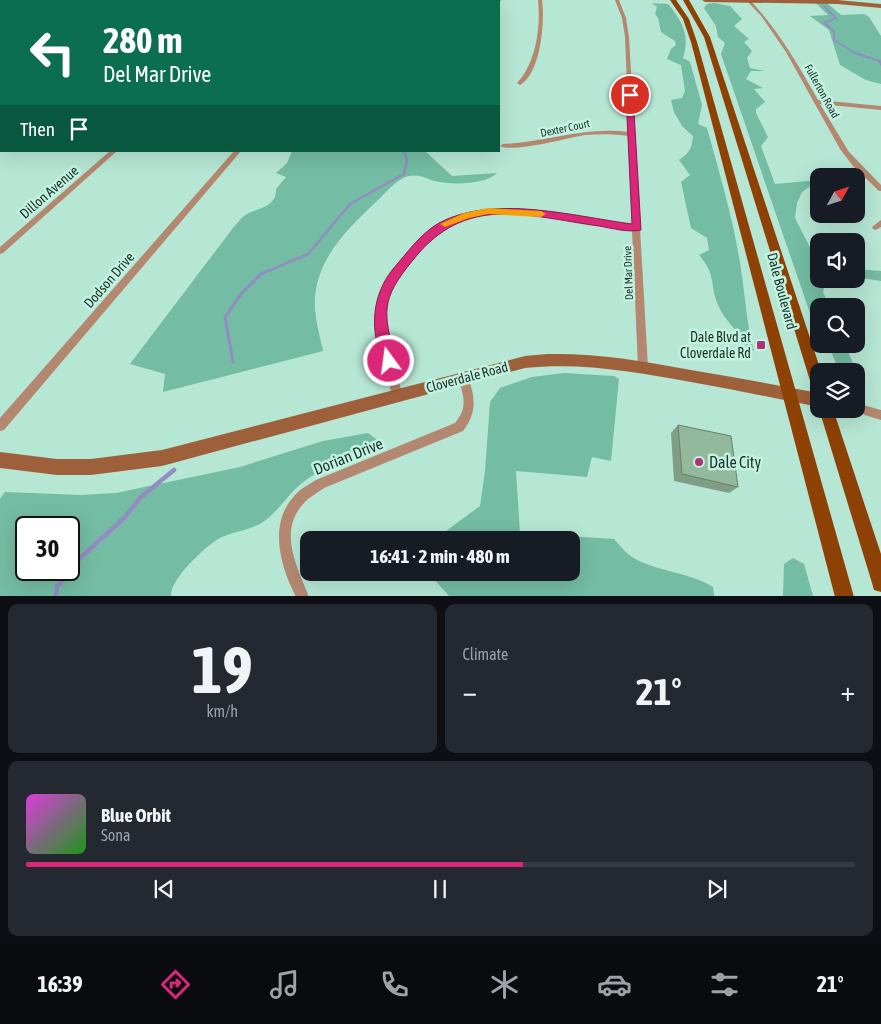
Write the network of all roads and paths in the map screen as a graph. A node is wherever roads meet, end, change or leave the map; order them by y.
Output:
1 (540, 0) edge
2 (617, 0) edge
3 (673, 0) edge
4 (686, 0) edge
5 (706, 0) edge
6 (748, 0) edge
7 (829, 1) edge
8 (881, 6) edge
9 (520, 83) dead end
10 (816, 102) junction
11 (881, 108) edge
12 (631, 134) junction
13 (503, 146) dead end
14 (113, 152) edge
15 (237, 152) edge
16 (881, 190) edge
17 (637, 228) junction
18 (0, 251) edge
19 (811, 363) edge
20 (643, 367) junction
21 (463, 378) junction
22 (790, 394) junction
23 (398, 395) junction
24 (810, 398) edge
25 (865, 411) edge
26 (881, 415) edge
27 (829, 418) edge
28 (0, 426) edge
29 (0, 460) edge
30 (881, 583) edge
31 (303, 596) edge
32 (845, 596) edge

1 - 9 street
2 - 12 street, Del Mar Drive
3 - 22 main road, Dale Boulevard
4 - 19 main road, Dale Boulevard
5 - 6 street
6 - 7 street
6 - 10 street, Fullerton Road
7 - 8 street
10 - 11 street
10 - 16 street, Fullerton Road
12 - 13 street, Dexter Court
12 - 17 street, Del Mar Drive
14 - 18 street, Dillon Avenue
15 - 28 street, Dodson Drive
17 - 20 street, Del Mar Drive
17 - 23 street
20 - 21 street, Cloverdale Road
20 - 22 street, Cloverdale Road
21 - 23 street, Cloverdale Road
21 - 31 street, Dorian Drive
22 - 24 street, Cloverdale Road
22 - 32 main road, Dale Boulevard
23 - 29 street, Cloverdale Road
25 - 26 street
27 - 30 main road

